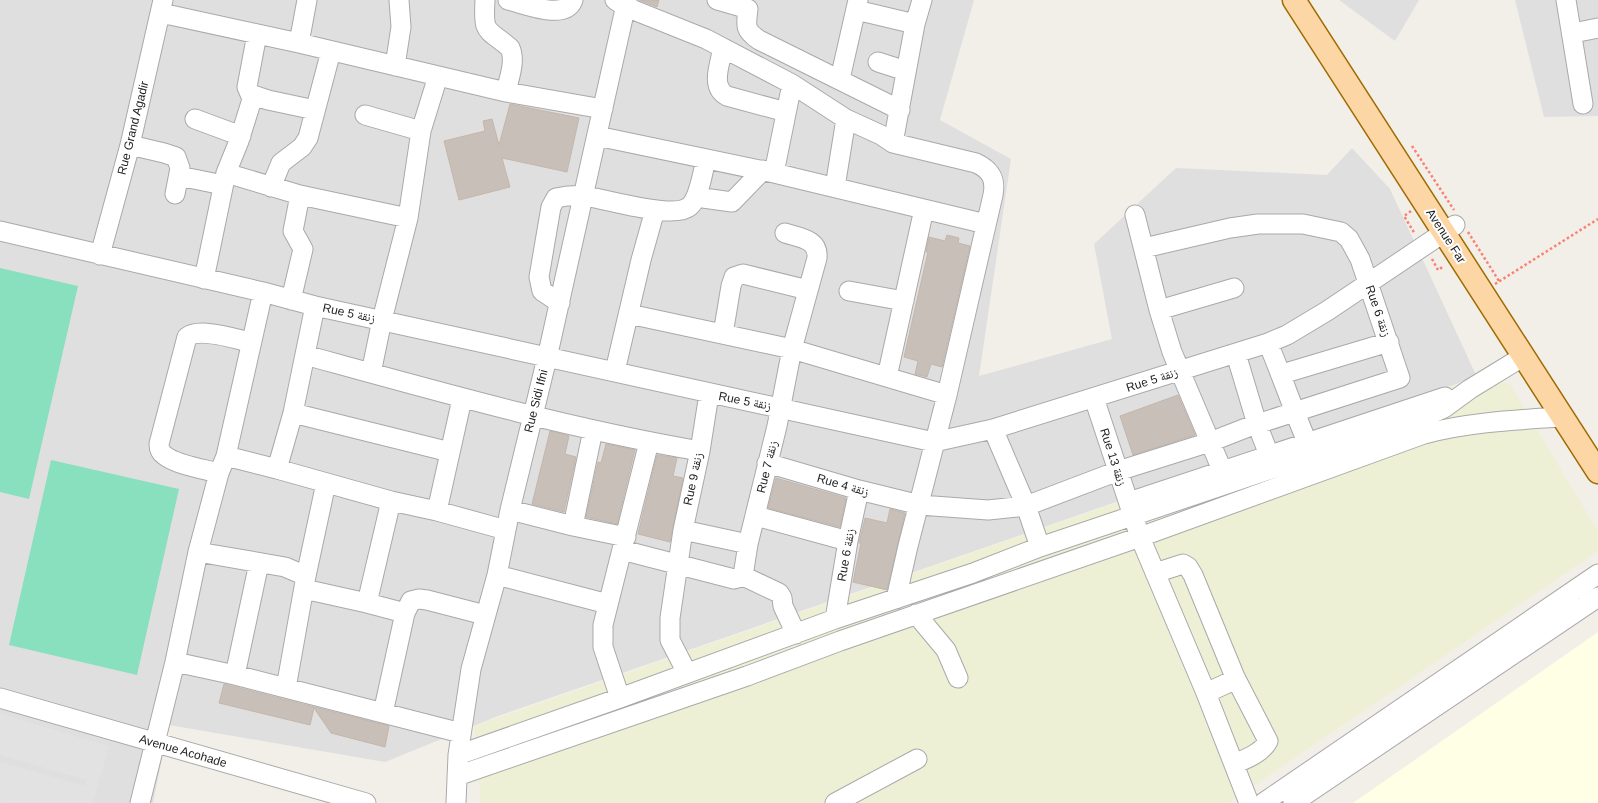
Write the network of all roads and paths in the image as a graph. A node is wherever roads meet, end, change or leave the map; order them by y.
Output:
1 (308, 0) edge
2 (399, 0) edge
3 (485, 0) edge
4 (508, 0) edge
5 (573, 0) edge
6 (717, 0) edge
7 (922, 0) edge
8 (1294, 0) edge
9 (1310, 0) edge
10 (1566, 0) edge
11 (623, 2) edge
12 (749, 4) edge
13 (857, 5) edge
14 (162, 7) edge
15 (915, 24) junction
16 (1598, 28) edge
17 (257, 34) junction
18 (1573, 34) junction
19 (299, 43) junction
20 (723, 48) junction
21 (331, 52) junction
22 (878, 62) dead end
23 (395, 66) junction
24 (906, 70) junction
25 (438, 76) junction
26 (840, 80) junction
27 (792, 84) junction
28 (506, 92) junction
29 (253, 96) junction
30 (1583, 104) dead end
31 (603, 109) junction
32 (315, 110) junction
33 (900, 110) junction
34 (786, 112) junction
35 (366, 115) dead end
36 (195, 119) dead end
37 (846, 119) junction
38 (421, 131) junction
39 (241, 136) junction
40 (597, 136) junction
41 (893, 143) junction
42 (130, 145) junction
43 (706, 159) junction
44 (768, 171) junction
45 (224, 179) junction
46 (271, 187) junction
47 (835, 187) junction
48 (300, 195) junction
49 (584, 196) junction
50 (696, 197) junction
51 (924, 209) junction
52 (655, 210) junction
53 (1135, 215) dead end
54 (408, 218) junction
55 (1598, 218) edge
56 (986, 224) junction
57 (1449, 229) junction
58 (0, 231) edge
59 (785, 233) dead end
60 (1144, 248) junction
61 (100, 255) junction
62 (204, 279) junction
63 (1369, 284) junction
64 (1494, 285) junction
65 (1234, 288) dead end
66 (808, 290) junction
67 (849, 291) dead end
68 (263, 292) junction
69 (291, 300) junction
70 (904, 301) junction
71 (560, 303) junction
72 (315, 306) junction
73 (1159, 310) junction
74 (629, 314) junction
75 (382, 320) junction
76 (723, 334) junction
77 (250, 342) junction
78 (1389, 342) junction
79 (1268, 343) junction
80 (792, 349) junction
81 (1236, 354) junction
82 (306, 355) junction
83 (1524, 356) junction
84 (547, 358) junction
85 (616, 371) junction
86 (1180, 371) junction
87 (372, 373) junction
88 (1282, 374) junction
89 (887, 377) junction
90 (1400, 378) junction
91 (1470, 389) junction
92 (709, 394) junction
93 (947, 395) junction
94 (1094, 398) junction
95 (462, 399) junction
96 (1411, 407) junction
97 (781, 408) junction
98 (1294, 411) junction
99 (293, 413) junction
100 (532, 416) junction
101 (1562, 417) junction
102 (1257, 424) junction
103 (993, 429) junction
104 (593, 430) junction
105 (649, 442) junction
106 (934, 442) junction
107 (1210, 442) junction
108 (1307, 442) junction
109 (1598, 448) edge
110 (700, 451) junction
111 (450, 452) junction
112 (1269, 455) junction
113 (767, 463) junction
114 (222, 465) junction
115 (277, 469) junction
116 (1222, 470) junction
117 (1118, 471) junction
118 (1598, 472) edge
119 (326, 483) junction
120 (859, 490) junction
121 (391, 502) junction
122 (920, 505) junction
123 (1026, 506) junction
124 (1131, 509) junction
125 (510, 510) junction
126 (437, 511) junction
127 (756, 516) junction
128 (573, 526) junction
129 (506, 530) junction
130 (683, 530) junction
131 (1140, 537) junction
132 (848, 541) junction
133 (624, 543) junction
134 (748, 544) junction
135 (1040, 547) junction
136 (198, 552) junction
137 (258, 563) junction
138 (678, 565) junction
139 (1155, 573) junction
140 (1598, 574) edge
141 (497, 575) junction
142 (738, 578) junction
143 (305, 582) junction
144 (1598, 597) edge
145 (896, 598) junction
146 (368, 602) junction
147 (608, 604) junction
148 (405, 613) junction
149 (916, 614) junction
150 (485, 615) junction
151 (835, 619) junction
152 (796, 634) junction
153 (175, 662) junction
154 (687, 674) junction
155 (235, 675) junction
156 (1235, 677) junction
157 (958, 678) dead end
158 (286, 688) junction
159 (1206, 693) junction
160 (0, 698) edge
161 (620, 698) junction
162 (383, 712) junction
163 (461, 733) junction
164 (155, 743) junction
165 (458, 754) junction
166 (917, 759) dead end
167 (1234, 764) junction
168 (457, 776) junction
169 (140, 803) edge
170 (366, 803) edge
171 (456, 803) edge
172 (835, 803) edge
173 (1249, 803) edge
174 (1263, 803) edge
175 (1293, 803) edge

1 - 19 street
2 - 23 street
3 - 28 street
4 - 5 street
6 - 12 street
7 - 15 street
8 - 57 main road, Avenue Far
9 - 57 main road, Avenue Far
10 - 18 street
11 - 20 street
11 - 31 street, Rue Sidi Ifni
12 - 26 street
13 - 15 street
13 - 26 street
14 - 17 street
14 - 42 street, Rue Grand Agadir
15 - 24 street
16 - 18 street
17 - 19 street
17 - 29 street
18 - 30 street
19 - 21 street
20 - 27 street
20 - 34 street
21 - 23 street
21 - 32 street
22 - 24 street
23 - 25 street
24 - 33 street
25 - 28 street
25 - 38 street
26 - 33 street
27 - 34 street
27 - 37 street
28 - 31 street
29 - 32 street
29 - 39 street
31 - 40 street, Rue Sidi Ifni
32 - 46 street
33 - 41 street
34 - 44 street
35 - 38 street
36 - 39 street
37 - 41 street
37 - 47 street
38 - 54 street
39 - 45 street
40 - 43 street
40 - 49 street, Rue Sidi Ifni
41 - 56 street
42 - 45 street
42 - 61 street, Rue Grand Agadir
43 - 44 street
43 - 50 street
44 - 47 street
44 - 50 street
45 - 46 street
45 - 62 street
46 - 48 street
47 - 51 street
48 - 54 street
48 - 69 street
49 - 52 street
49 - 71 street, Rue Sidi Ifni
49 - 71 street
50 - 52 street
51 - 56 street
51 - 70 street
52 - 74 street
53 - 60 street
54 - 75 street
55 - 64 path
56 - 93 street
57 - 63 street, Rue 5 زنقة
57 - 64 main road, Avenue Far
57 - 83 main road, Avenue Far
58 - 61 street, Rue 5 زنقة
59 - 66 street, Rue 7 زنقة
60 - 63 street, Rue 6 زنقة
60 - 73 street
61 - 62 street, Rue 5 زنقة
62 - 68 street, Rue 5 زنقة
63 - 78 street, Rue 6 زنقة
63 - 79 street, Rue 5 زنقة
64 - 109 main road, Avenue Far
65 - 73 street
66 - 76 street
66 - 80 street, Rue 7 زنقة
67 - 70 street
68 - 69 street, Rue 5 زنقة
68 - 77 street
69 - 72 street, Rue 5 زنقة
70 - 89 street
71 - 84 street, Rue Sidi Ifni
72 - 75 street, Rue 5 زنقة
72 - 82 street
73 - 86 street
74 - 76 street
74 - 85 street
75 - 84 street, Rue 5 زنقة
75 - 87 street
76 - 80 street
77 - 114 street
77 - 114 street
78 - 88 street
78 - 90 street, Rue 6 زنقة
79 - 81 street, Rue 5 زنقة
79 - 88 street
80 - 89 street
80 - 97 street, Rue 7 زنقة
81 - 86 street, Rue 5 زنقة
81 - 102 street
82 - 87 street
82 - 99 street
83 - 91 street
83 - 101 main road, Avenue Far
84 - 85 street, Rue 5 زنقة
84 - 100 street, Rue Sidi Ifni
85 - 92 street, Rue 5 زنقة
86 - 94 street, Rue 5 زنقة
86 - 107 street
87 - 95 street
88 - 98 street
89 - 93 street
90 - 96 street, Rue 6 زنقة
90 - 98 street, Rue 4 زنقة
91 - 96 street
91 - 124 street
92 - 97 street, Rue 5 زنقة
92 - 110 street, Rue 9 زنقة
93 - 106 street
94 - 103 street, Rue 5 زنقة
94 - 117 street, Rue 13 زنقة
95 - 100 street
95 - 111 street
96 - 108 street
97 - 106 street, Rue 5 زنقة
97 - 113 street, Rue 7 زنقة
98 - 102 street, Rue 4 زنقة
98 - 108 street
99 - 111 street
99 - 115 street
100 - 104 street
100 - 125 street, Rue Sidi Ifni
101 - 118 main road, Avenue Far
101 - 131 street
102 - 107 street, Rue 4 زنقة
102 - 112 street
103 - 106 street, Rue 5 زنقة
103 - 123 street
104 - 105 street
104 - 128 street
105 - 110 street
105 - 133 street
106 - 122 street
107 - 116 street
107 - 117 street, Rue 4 زنقة
108 - 112 street
110 - 130 street, Rue 9 زنقة
111 - 126 street
112 - 116 street
113 - 120 street, Rue 4 زنقة
113 - 127 street, Rue 7 زنقة
114 - 115 street
114 - 136 street
115 - 119 street
116 - 124 street
117 - 123 street, Rue 4 زنقة
117 - 124 street, Rue 13 زنقة
119 - 121 street
119 - 143 street
120 - 122 street, Rue 4 زنقة
120 - 132 street, Rue 6 زنقة
121 - 126 street
121 - 146 street
122 - 123 street, Rue 4 زنقة
122 - 145 street
123 - 135 street
124 - 131 street, Rue 13 زنقة
124 - 135 street
125 - 128 street
125 - 129 street, Rue Sidi Ifni
126 - 129 street
127 - 132 street
127 - 134 street, Rue 7 زنقة
128 - 133 street
129 - 141 street, Rue Sidi Ifni
130 - 134 street
130 - 138 street, Rue 9 زنقة
131 - 139 street, Rue 13 زنقة
131 - 149 street
132 - 151 street, Rue 6 زنقة
133 - 138 street
133 - 147 street
134 - 142 street, Rue 7 زنقة
135 - 145 street
136 - 137 street
136 - 153 street
137 - 143 street
137 - 155 street
138 - 142 street
138 - 154 street
139 - 156 street
139 - 159 street, Rue 13 زنقة
140 - 174 street
141 - 147 street
141 - 150 street, Rue Sidi Ifni
142 - 152 street
143 - 146 street
143 - 158 street
144 - 175 street
145 - 151 street
146 - 148 street
147 - 161 street
148 - 150 street
148 - 162 street
149 - 157 street
149 - 168 street
150 - 163 street, Rue Sidi Ifni
151 - 152 street
152 - 154 street
153 - 155 street
153 - 164 street
154 - 161 street
155 - 158 street
156 - 159 street
156 - 167 street
158 - 162 street
159 - 167 street, Rue 13 زنقة
160 - 164 street, Avenue Acohade
161 - 165 street
162 - 163 street
163 - 165 street, Rue Sidi Ifni
164 - 169 street
164 - 170 street, Avenue Acohade
165 - 168 street, Rue Sidi Ifni
166 - 172 street
167 - 173 street, Rue 13 زنقة
168 - 171 street, Rue Sidi Ifni

